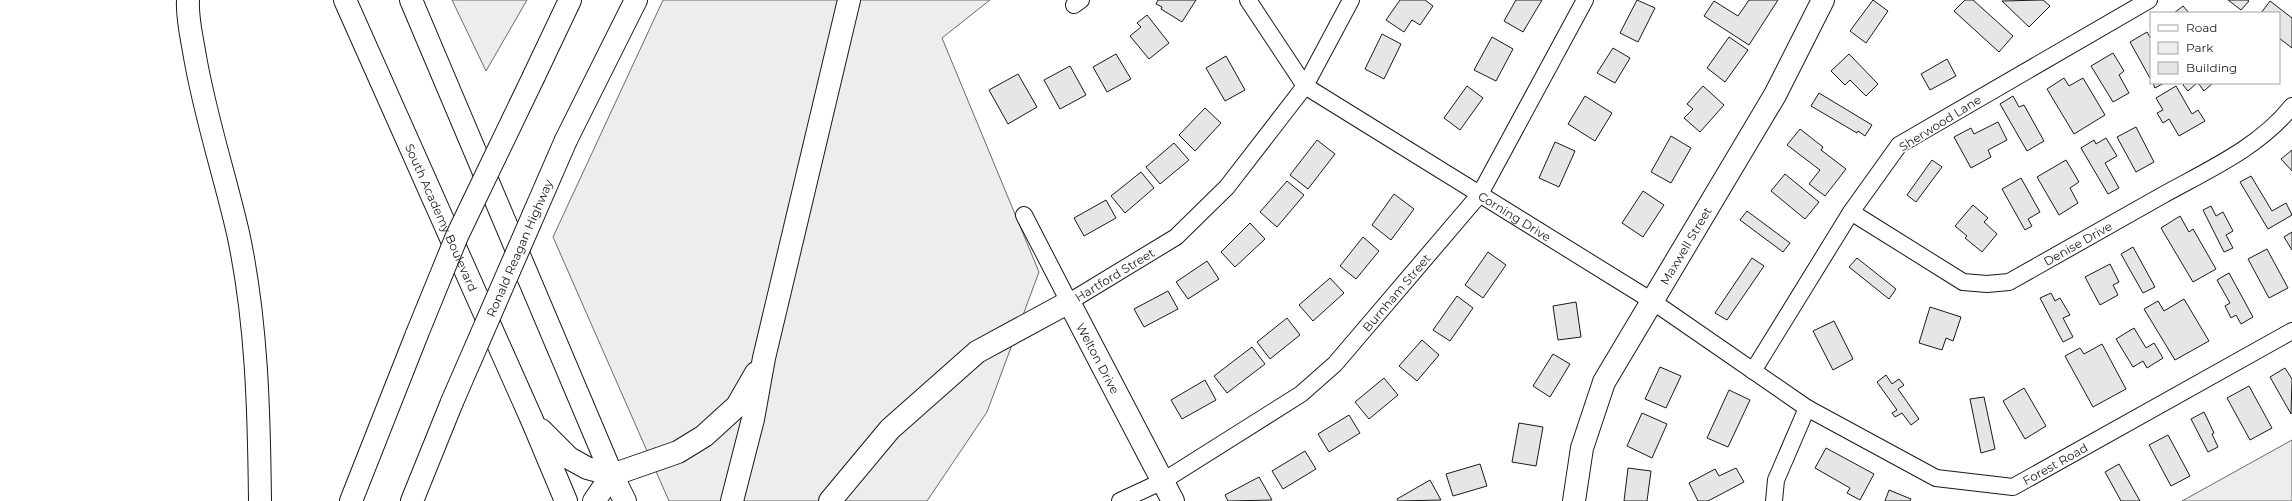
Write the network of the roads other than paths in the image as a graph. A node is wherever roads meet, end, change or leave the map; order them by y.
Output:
1 (172, 0) edge
2 (188, 0) edge
3 (345, 0) edge
4 (411, 0) edge
5 (570, 0) edge
6 (636, 0) edge
7 (849, 0) edge
8 (1248, 0) edge
9 (1351, 0) edge
10 (1585, 0) edge
11 (1823, 0) edge
12 (2149, 0) edge
13 (197, 73) junction
14 (1305, 86) junction
15 (2292, 106) edge
16 (1480, 194) junction
17 (1851, 212) junction
18 (1024, 215) dead end
19 (1652, 301) junction
20 (1069, 302) junction
21 (2292, 331) edge
22 (764, 358) junction
23 (1752, 371) junction
24 (1807, 408) junction
25 (532, 420) junction
26 (612, 475) junction
27 (1163, 482) junction
28 (260, 501) edge
29 (351, 501) edge
30 (412, 501) edge
31 (566, 501) edge
32 (594, 501) edge
33 (625, 501) edge
34 (732, 501) edge
35 (830, 501) edge
36 (1120, 501) edge
37 (1173, 501) edge
38 (1574, 501) edge
39 (1774, 501) edge

1 - 13 main road
2 - 13 main road
3 - 25 main road, South Academy Boulevard
4 - 26 main road
5 - 29 main road, bridge
6 - 30 main road, Ronald Reagan Highway, bridge
7 - 22 main road
8 - 14 street, Corning Drive
9 - 14 street, Hartford Street
10 - 16 street, Burnham Street
11 - 19 main road, Maxwell Street
12 - 17 street, Sherwood Lane
13 - 28 main road
14 - 16 street, Corning Drive
14 - 20 street, Hartford Street
15 - 17 street, Denise Drive
16 - 19 street, Corning Drive
16 - 27 street, Burnham Street
17 - 23 street, Sherwood Lane
18 - 20 street, Welton Drive
19 - 23 street, Corning Drive
19 - 38 main road, Maxwell Street
20 - 27 main road, Welton Drive
20 - 35 main road, Hartford Street
21 - 24 street, Forest Road
22 - 26 main road
22 - 34 main road
23 - 24 street, Corning Drive
24 - 39 street
25 - 26 main road
25 - 31 main road, South Academy Boulevard
26 - 32 main road
26 - 33 main road
27 - 36 street, Burnham Street
27 - 37 main road, Welton Drive

